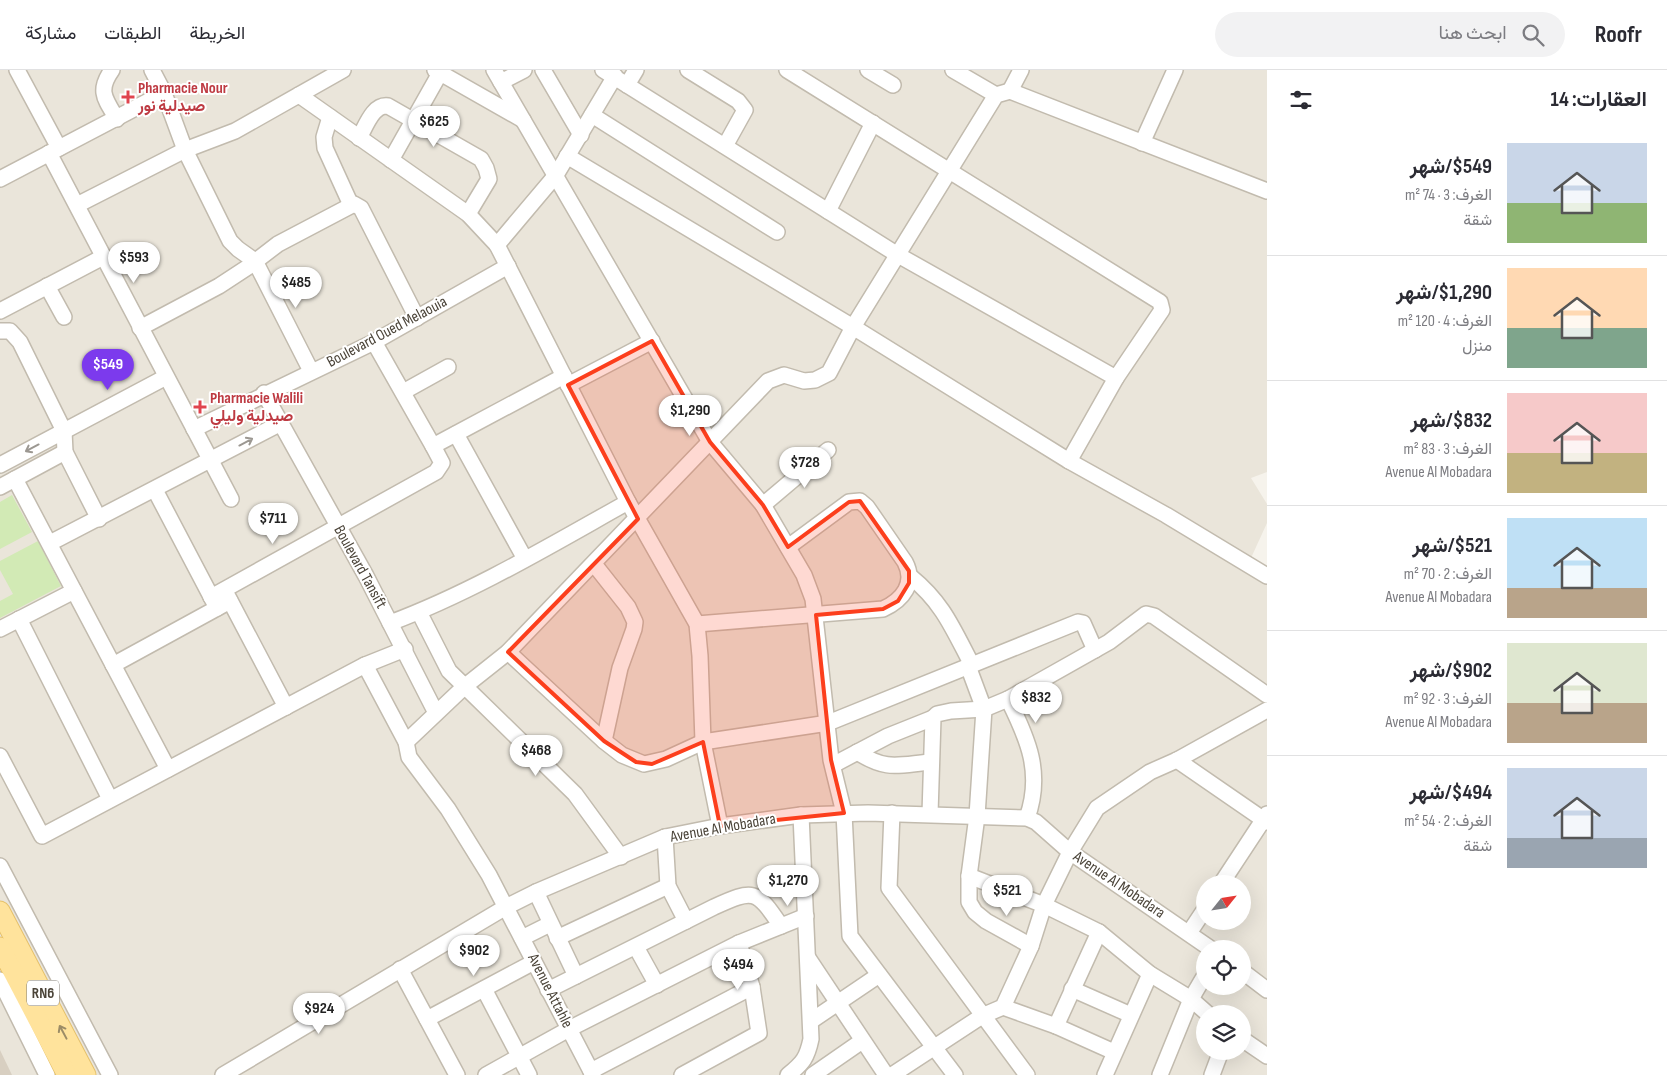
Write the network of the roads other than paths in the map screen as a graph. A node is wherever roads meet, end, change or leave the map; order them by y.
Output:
1 (17, 70) edge
2 (152, 70) edge
3 (524, 70) edge
4 (544, 70) edge
5 (636, 70) edge
6 (688, 70) edge
7 (787, 70) edge
8 (868, 70) edge
9 (953, 70) edge
10 (1021, 70) edge
11 (1174, 70) edge
12 (334, 72) edge
13 (437, 72) edge
14 (108, 76) edge
15 (498, 76) edge
16 (615, 77) edge
17 (893, 85) dead end
18 (164, 93) junction
19 (1003, 93) junction
20 (299, 95) junction
21 (592, 115) junction
22 (330, 117) junction
23 (116, 119) junction
24 (414, 119) junction
25 (523, 120) junction
26 (873, 123) junction
27 (581, 135) junction
28 (359, 138) junction
29 (1142, 143) junction
30 (724, 146) junction
31 (185, 150) junction
32 (54, 151) junction
33 (567, 156) junction
34 (391, 160) junction
35 (949, 170) junction
36 (556, 175) junction
37 (0, 179) edge
38 (1266, 189) edge
39 (77, 205) junction
40 (350, 205) junction
41 (828, 211) junction
42 (468, 214) junction
43 (777, 232) dead end
44 (497, 245) junction
45 (898, 255) junction
46 (103, 257) junction
47 (255, 261) junction
48 (508, 266) junction
49 (48, 286) junction
50 (0, 311) edge
51 (64, 317) dead end
52 (417, 318) junction
53 (853, 327) junction
54 (140, 328) junction
55 (0, 331) edge
56 (652, 341) junction
57 (374, 342) junction
58 (448, 367) dead end
59 (311, 371) junction
60 (166, 377) junction
61 (1116, 378) junction
62 (566, 380) junction
63 (402, 392) junction
64 (264, 393) junction
65 (281, 423) junction
66 (194, 429) junction
67 (64, 431) junction
68 (456, 434) junction
69 (710, 442) junction
70 (433, 446) junction
71 (828, 450) dead end
72 (65, 452) junction
73 (211, 460) junction
74 (1070, 461) junction
75 (0, 465) edge
76 (15, 479) junction
77 (0, 487) edge
78 (155, 490) junction
79 (231, 498) dead end
80 (628, 502) junction
81 (763, 505) junction
82 (99, 518) junction
83 (638, 519) junction
84 (337, 526) junction
85 (50, 543) junction
86 (788, 547) junction
87 (525, 559) junction
88 (594, 564) junction
89 (1267, 576) edge
90 (911, 577) junction
91 (74, 591) junction
92 (221, 599) junction
93 (419, 612) junction
94 (816, 614) junction
95 (19, 619) junction
96 (390, 623) junction
97 (696, 624) junction
98 (0, 628) edge
99 (405, 649) junction
100 (1095, 650) junction
101 (508, 652) junction
102 (113, 665) junction
103 (365, 665) junction
104 (970, 666) junction
105 (464, 687) junction
106 (1267, 695) edge
107 (1008, 699) junction
108 (286, 707) junction
109 (984, 709) junction
110 (1267, 710) edge
111 (436, 713) junction
112 (933, 718) junction
113 (828, 723) junction
114 (406, 742) junction
115 (604, 742) junction
116 (703, 742) junction
117 (857, 752) junction
118 (0, 756) edge
119 (1177, 760) junction
120 (930, 762) junction
121 (833, 765) junction
122 (168, 769) junction
123 (110, 799) junction
124 (844, 813) junction
125 (892, 813) junction
126 (930, 814) junction
127 (801, 815) junction
128 (977, 816) junction
129 (1027, 818) junction
130 (1266, 819) edge
131 (720, 826) junction
132 (666, 837) junction
133 (1070, 852) junction
134 (620, 856) junction
135 (0, 866) edge
136 (1227, 875) edge
137 (969, 876) junction
138 (668, 886) junction
139 (536, 892) junction
140 (1044, 905) junction
141 (506, 907) junction
142 (0, 911) edge
143 (806, 916) junction
144 (686, 921) junction
145 (1196, 923) edge
146 (550, 924) junction
147 (781, 926) junction
148 (1098, 932) junction
149 (1189, 934) junction
150 (522, 938) junction
151 (557, 938) junction
152 (1198, 940) edge
153 (739, 943) junction
154 (1031, 946) junction
155 (0, 947) edge
156 (636, 947) junction
157 (43, 949) junction
158 (807, 957) junction
159 (534, 962) junction
160 (400, 968) junction
161 (56, 974) junction
162 (1150, 974) junction
163 (880, 975) junction
164 (576, 976) junction
165 (8, 978) edge
166 (1251, 978) edge
167 (38, 983) junction
168 (657, 986) junction
169 (752, 987) junction
170 (484, 989) junction
171 (1072, 989) junction
172 (548, 990) junction
173 (1267, 990) edge
174 (1196, 991) edge
175 (1191, 1000) junction
176 (838, 1004) junction
177 (1197, 1005) edge
178 (1003, 1007) junction
179 (1131, 1015) junction
180 (982, 1016) junction
181 (427, 1019) junction
182 (811, 1022) junction
183 (1056, 1026) junction
184 (569, 1029) junction
185 (862, 1041) junction
186 (1251, 1046) edge
187 (934, 1047) junction
188 (1114, 1052) junction
189 (1267, 1056) edge
190 (520, 1058) junction
191 (1218, 1060) edge
192 (592, 1073) edge
193 (47, 1075) edge
194 (67, 1075) edge
195 (86, 1075) edge
196 (110, 1075) edge
197 (223, 1075) edge
198 (457, 1075) edge
199 (486, 1075) edge
200 (529, 1075) edge
201 (682, 1075) edge
202 (788, 1075) edge
203 (813, 1075) edge
204 (886, 1075) edge
205 (892, 1075) edge
206 (955, 1075) edge
207 (1027, 1075) edge
208 (1105, 1075) edge
209 (1160, 1075) edge
210 (1212, 1075) edge

1 - 32 street
2 - 18 street
3 - 15 street
4 - 27 street
5 - 16 street
6 - 30 street
7 - 26 street
8 - 17 street
9 - 19 street
10 - 19 street
11 - 29 street
12 - 20 street
13 - 24 street
13 - 25 street
14 - 23 street
15 - 25 street
16 - 21 street
16 - 30 street
18 - 23 street
18 - 31 street
19 - 29 street
19 - 35 street
20 - 22 street
20 - 31 street
21 - 27 street
21 - 43 street
22 - 28 street
22 - 40 street
23 - 32 street
24 - 28 street
24 - 34 street
24 - 42 street
25 - 36 street
26 - 35 street
26 - 41 street
27 - 33 street
28 - 34 street
29 - 38 street
30 - 41 street
31 - 39 street
31 - 47 street
32 - 37 street
32 - 39 street
33 - 36 street
33 - 53 street
34 - 42 street
35 - 45 street
35 - 61 street
36 - 44 street
36 - 56 street
39 - 46 street
40 - 47 street
40 - 52 street
41 - 45 street
42 - 44 street
44 - 48 street
45 - 53 street
45 - 61 street
46 - 49 street
46 - 54 street
47 - 54 street
47 - 59 street
48 - 52 street, Boulevard Oued Melaouia
48 - 62 street
49 - 50 street
49 - 51 street
52 - 57 street, Boulevard Oued Melaouia
53 - 69 street
53 - 74 street
54 - 60 street
55 - 67 street
56 - 62 street
56 - 69 street
57 - 59 street, Boulevard Oued Melaouia
57 - 63 street
58 - 63 street
59 - 64 street, Boulevard Oued Melaouia
60 - 66 street
60 - 67 street
61 - 74 street
62 - 68 street
62 - 80 street
63 - 70 street
64 - 65 street, Boulevard Tansift
64 - 66 street, Boulevard Oued Melaouia
73 -> 65 street
65 - 84 street, Boulevard Tansift
66 - 73 street
67 - 72 street
67 -> 75 street
68 - 70 street
68 - 87 street
69 - 81 street
69 - 83 street
70 - 84 street
71 - 81 street
72 - 76 street
72 - 82 street
73 - 78 street
73 - 79 street
74 - 89 street
76 - 77 street
76 - 85 street
78 - 82 street
78 - 92 street
80 - 83 street
80 - 87 street
81 - 86 street
82 - 85 street
83 - 88 street
83 - 97 street
84 - 92 street
84 - 96 street, Boulevard Tansift
85 - 91 street
86 - 90 street
86 - 94 street
87 - 93 street
88 - 101 street
88 - 115 street
90 - 94 street
90 - 104 street
91 - 95 street
91 - 102 street
92 - 102 street
92 - 108 street
93 - 96 street
93 - 105 street
94 - 97 street
94 - 113 street
95 - 98 street
95 - 123 street
96 - 99 street, Boulevard Tansift
97 - 116 street
99 - 103 street
99 - 111 street, Boulevard Tansift
100 - 104 street
100 - 106 street
100 - 107 street
101 - 105 street
101 - 115 street
102 - 122 street
103 - 108 street
103 - 114 street, Avenue Attahle
104 - 109 street
104 - 113 street
105 - 111 street
105 - 134 street
107 - 109 street
107 - 129 street
108 - 122 street
109 - 112 street
109 - 128 street
110 - 119 street
111 - 114 street
112 - 117 street
112 - 120 street
113 - 116 street
113 - 121 street
114 - 141 street, Avenue Attahle
115 - 116 street
116 - 131 street
117 - 120 street
117 - 121 street
118 - 123 street
119 - 130 street
119 - 133 street
120 - 126 street
121 - 124 street
122 - 123 street
124 - 125 street, Avenue Al Mobadara
124 - 127 street, Avenue Al Mobadara
124 - 163 street
125 - 126 street, Avenue Al Mobadara
125 - 180 street
126 - 128 street, Avenue Al Mobadara
127 - 131 street, Avenue Al Mobadara
127 - 143 street
128 - 129 street, Avenue Al Mobadara
128 - 137 street
129 - 133 street, Avenue Al Mobadara
130 - 136 street
131 - 132 street, Avenue Al Mobadara
132 - 134 street, Avenue Al Mobadara
132 - 138 street
133 - 140 street
133 - 149 street, Avenue Al Mobadara
134 - 139 street, Avenue Al Mobadara
135 - 157 street
137 - 140 street
137 - 154 street
138 - 144 street
138 - 151 street
139 - 141 street, Avenue Al Mobadara
139 - 146 street
140 - 148 street
140 - 154 street
141 - 150 street, Avenue Attahle
141 - 160 street, Avenue Al Mobadara
142 - 165 main road, RN6
143 - 147 street
143 - 158 street
144 - 147 street
144 - 156 street
145 - 149 street
146 - 150 street
146 - 151 street
147 - 153 street
148 - 162 street
148 - 171 street
149 - 152 street, Avenue Al Mobadara
150 - 159 street, Avenue Attahle
151 - 164 street
153 - 168 street
153 - 169 street
154 - 178 street
155 - 165 main road, RN6
156 - 164 street
156 - 168 street
157 - 161 street
157 - 165 street
158 - 176 street
158 - 182 street
159 - 170 street
159 - 172 street, Avenue Attahle
160 - 181 street
160 - 197 street, Avenue Al Mobadara
161 - 167 street
161 - 196 street
162 - 175 street
162 - 179 street
163 - 176 street
163 - 187 street
164 - 172 street
165 - 167 main road, RN6
165 - 193 street
165 - 194 main road, RN6
166 - 173 street
195 -> 167 main road, RN6
168 - 184 street
169 - 192 street
169 - 201 street
170 - 181 street
170 - 190 street
171 - 179 street
171 - 183 street
172 - 184 street, Avenue Attahle
174 - 175 street
175 - 177 street
175 - 209 street
176 - 182 street
176 - 185 street
178 - 180 street
178 - 183 street
179 - 188 street
180 - 187 street
180 - 207 street
181 - 198 street
182 - 202 street
183 - 188 street
184 - 190 street
184 - 192 street, Avenue Attahle
185 - 203 street
185 - 204 street
186 - 189 street
187 - 205 street
187 - 206 street
188 - 208 street
190 - 199 street
190 - 200 street
191 - 210 street

